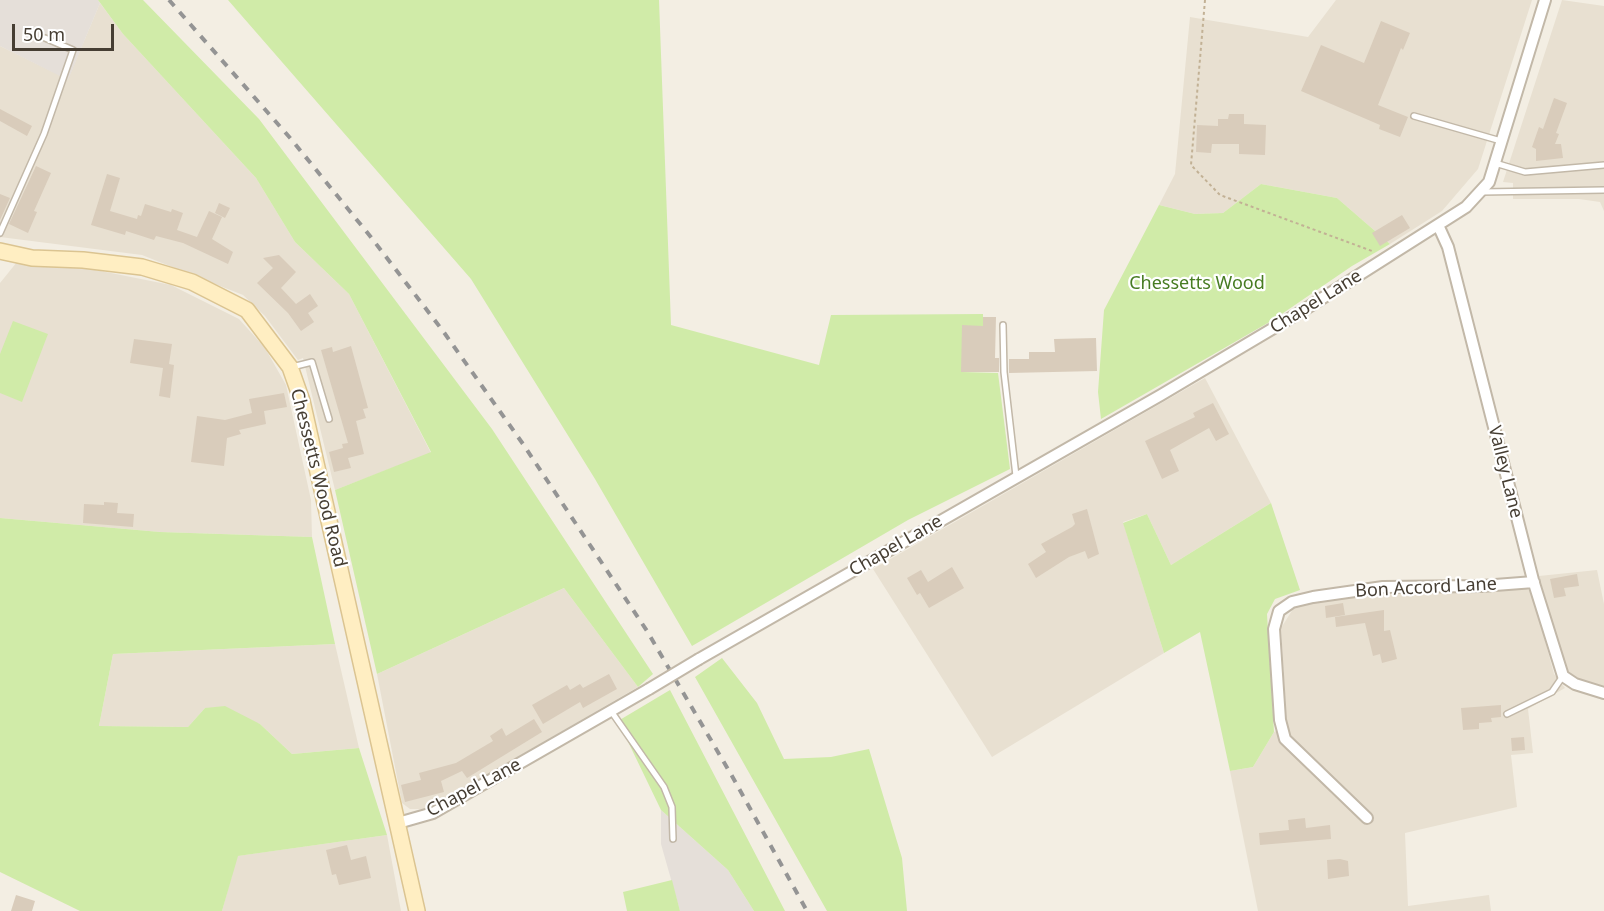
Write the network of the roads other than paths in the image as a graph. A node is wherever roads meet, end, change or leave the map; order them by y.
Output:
1 (1545, 0) edge
2 (45, 38) dead end
3 (1414, 116) dead end
4 (1501, 141) junction
5 (1494, 163) junction
6 (1604, 165) edge
7 (1604, 190) edge
8 (1482, 192) junction
9 (1438, 225) junction
10 (0, 233) edge
11 (0, 251) edge
12 (1003, 325) dead end
13 (290, 368) junction
14 (329, 419) dead end
15 (1016, 476) junction
16 (1534, 582) junction
17 (1563, 675) junction
18 (1604, 693) edge
19 (611, 711) junction
20 (1507, 714) dead end
21 (1367, 818) dead end
22 (398, 823) junction
23 (673, 839) dead end
24 (417, 911) edge

1 - 4 street, Chapel Lane
2 - 10 lane
3 - 4 lane
4 - 5 street, Chapel Lane
5 - 6 lane
5 - 8 street, Chapel Lane
7 - 8 lane
8 - 9 street, Chapel Lane
9 - 15 street, Chapel Lane
9 - 16 street, Valley Lane
11 - 13 street, Chessetts Wood Road
12 - 15 lane
13 - 14 lane
13 - 22 street, Chessetts Wood Road
15 - 19 street, Chapel Lane, bridge
16 - 17 street, Valley Lane
16 - 21 street, Bon Accord Lane
17 - 18 street
17 - 20 lane
19 - 22 street, Chapel Lane
19 - 23 lane
22 - 24 street, Chessetts Wood Road

